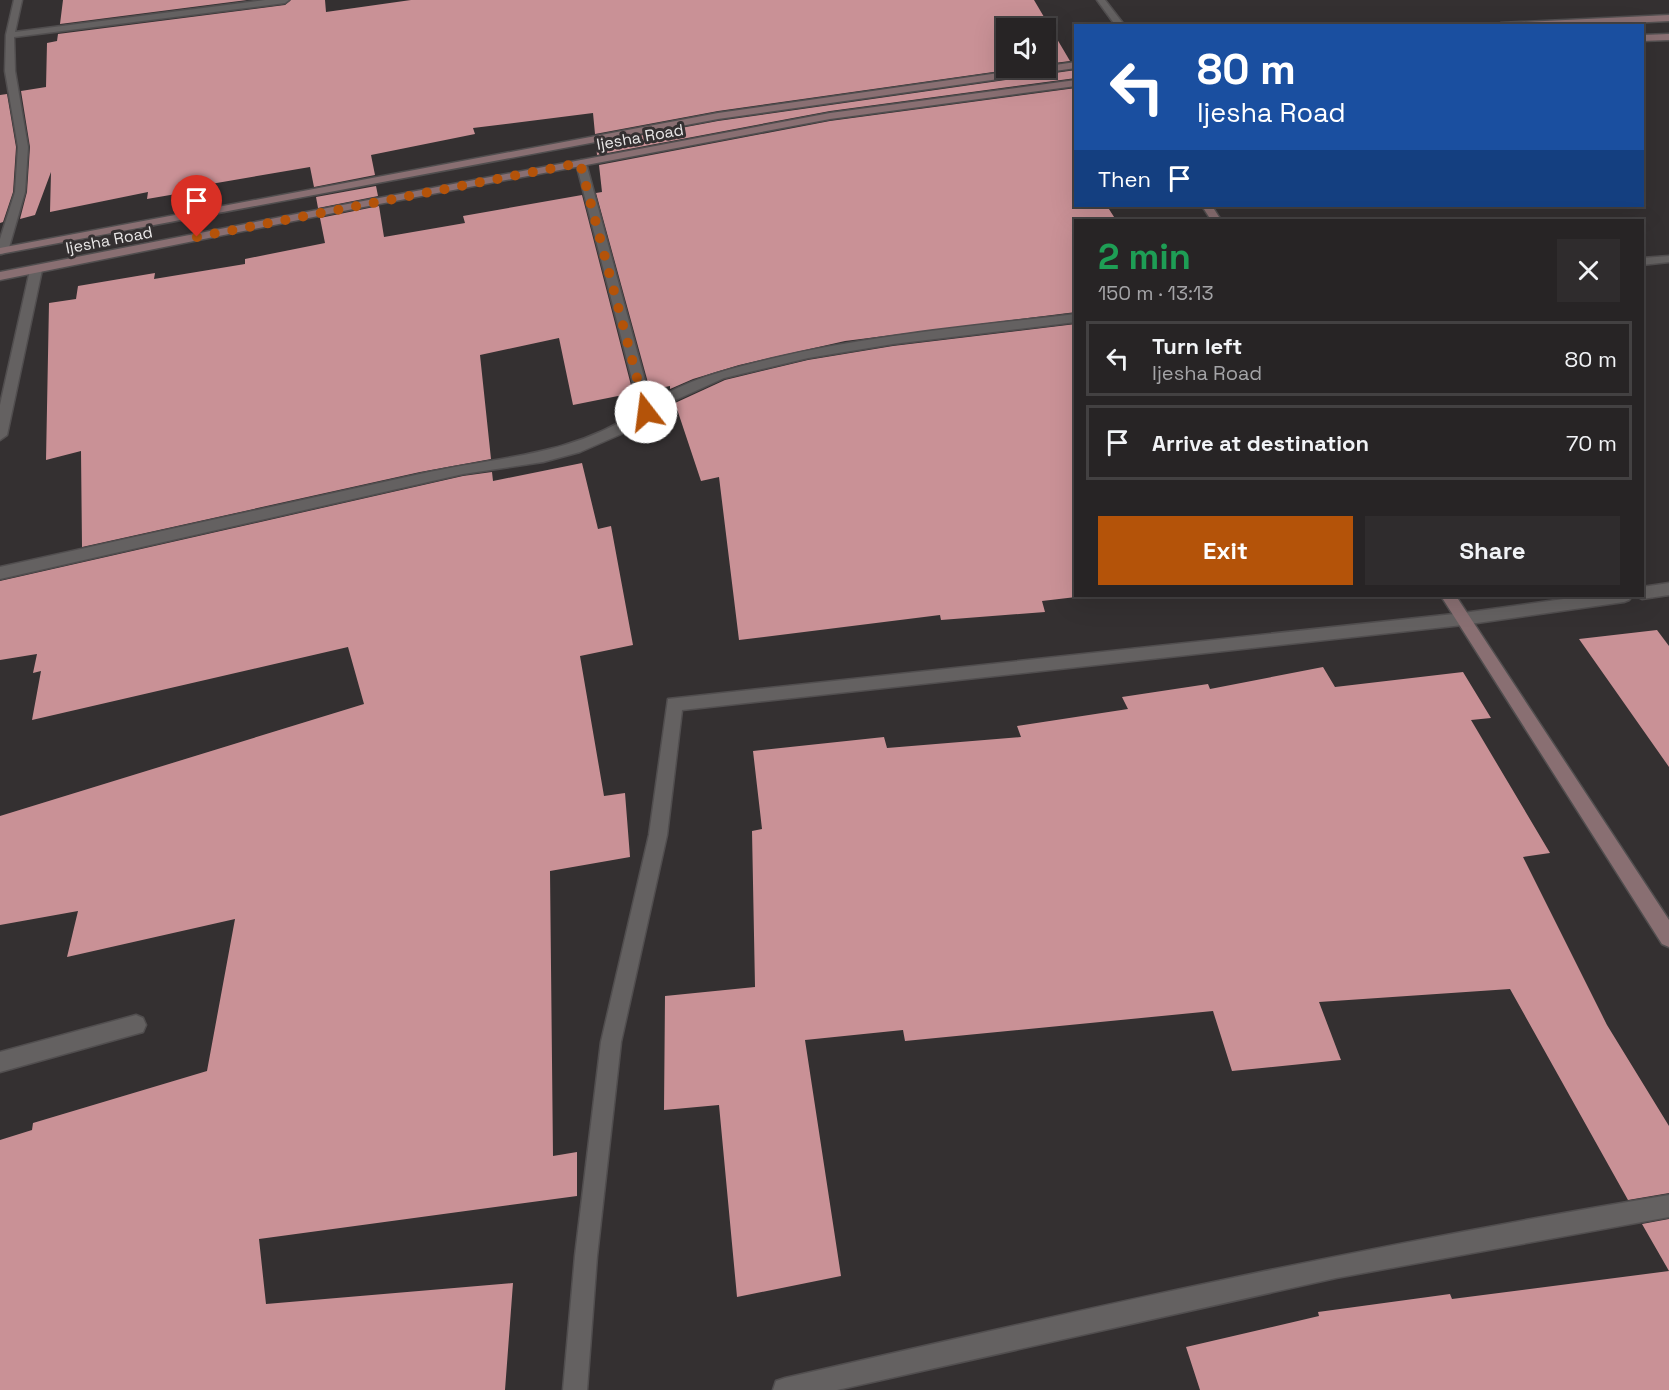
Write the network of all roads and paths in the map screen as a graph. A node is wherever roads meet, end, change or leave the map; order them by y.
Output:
1 (18, 0) edge
2 (285, 0) edge
3 (1101, 0) edge
4 (1669, 18) edge
5 (1119, 24) edge
6 (1543, 24) edge
7 (10, 34) junction
8 (1669, 37) edge
9 (1644, 38) edge
10 (1074, 65) edge
11 (5, 72) edge
12 (1074, 83) edge
13 (580, 163) junction
14 (1, 251) edge
15 (1669, 259) edge
16 (1644, 262) edge
17 (36, 270) junction
18 (0, 276) edge
19 (1074, 318) edge
20 (646, 412) junction
21 (0, 435) edge
22 (0, 573) edge
23 (1669, 589) edge
24 (1644, 593) edge
25 (1449, 597) edge
26 (1617, 597) edge
27 (1463, 619) junction
28 (1669, 937) edge
29 (136, 1025) dead end
30 (0, 1062) edge
31 (1669, 1206) edge
32 (575, 1390) edge
33 (785, 1390) edge

1 - 7 street
2 - 7 street
3 - 5 street
4 - 6 main road
7 - 11 street
8 - 9 main road
10 - 14 main road, Ijesha Road
11 - 14 street
12 - 13 main road, Ijesha Road
13 - 17 main road, Ijesha Road
13 - 20 street
15 - 16 street
17 - 18 main road, Ijesha Road
17 - 21 street
19 - 20 street
20 - 22 street
23 - 24 street
25 - 27 main road
26 - 27 street
27 - 28 main road
27 - 32 street
29 - 30 street
31 - 33 street

